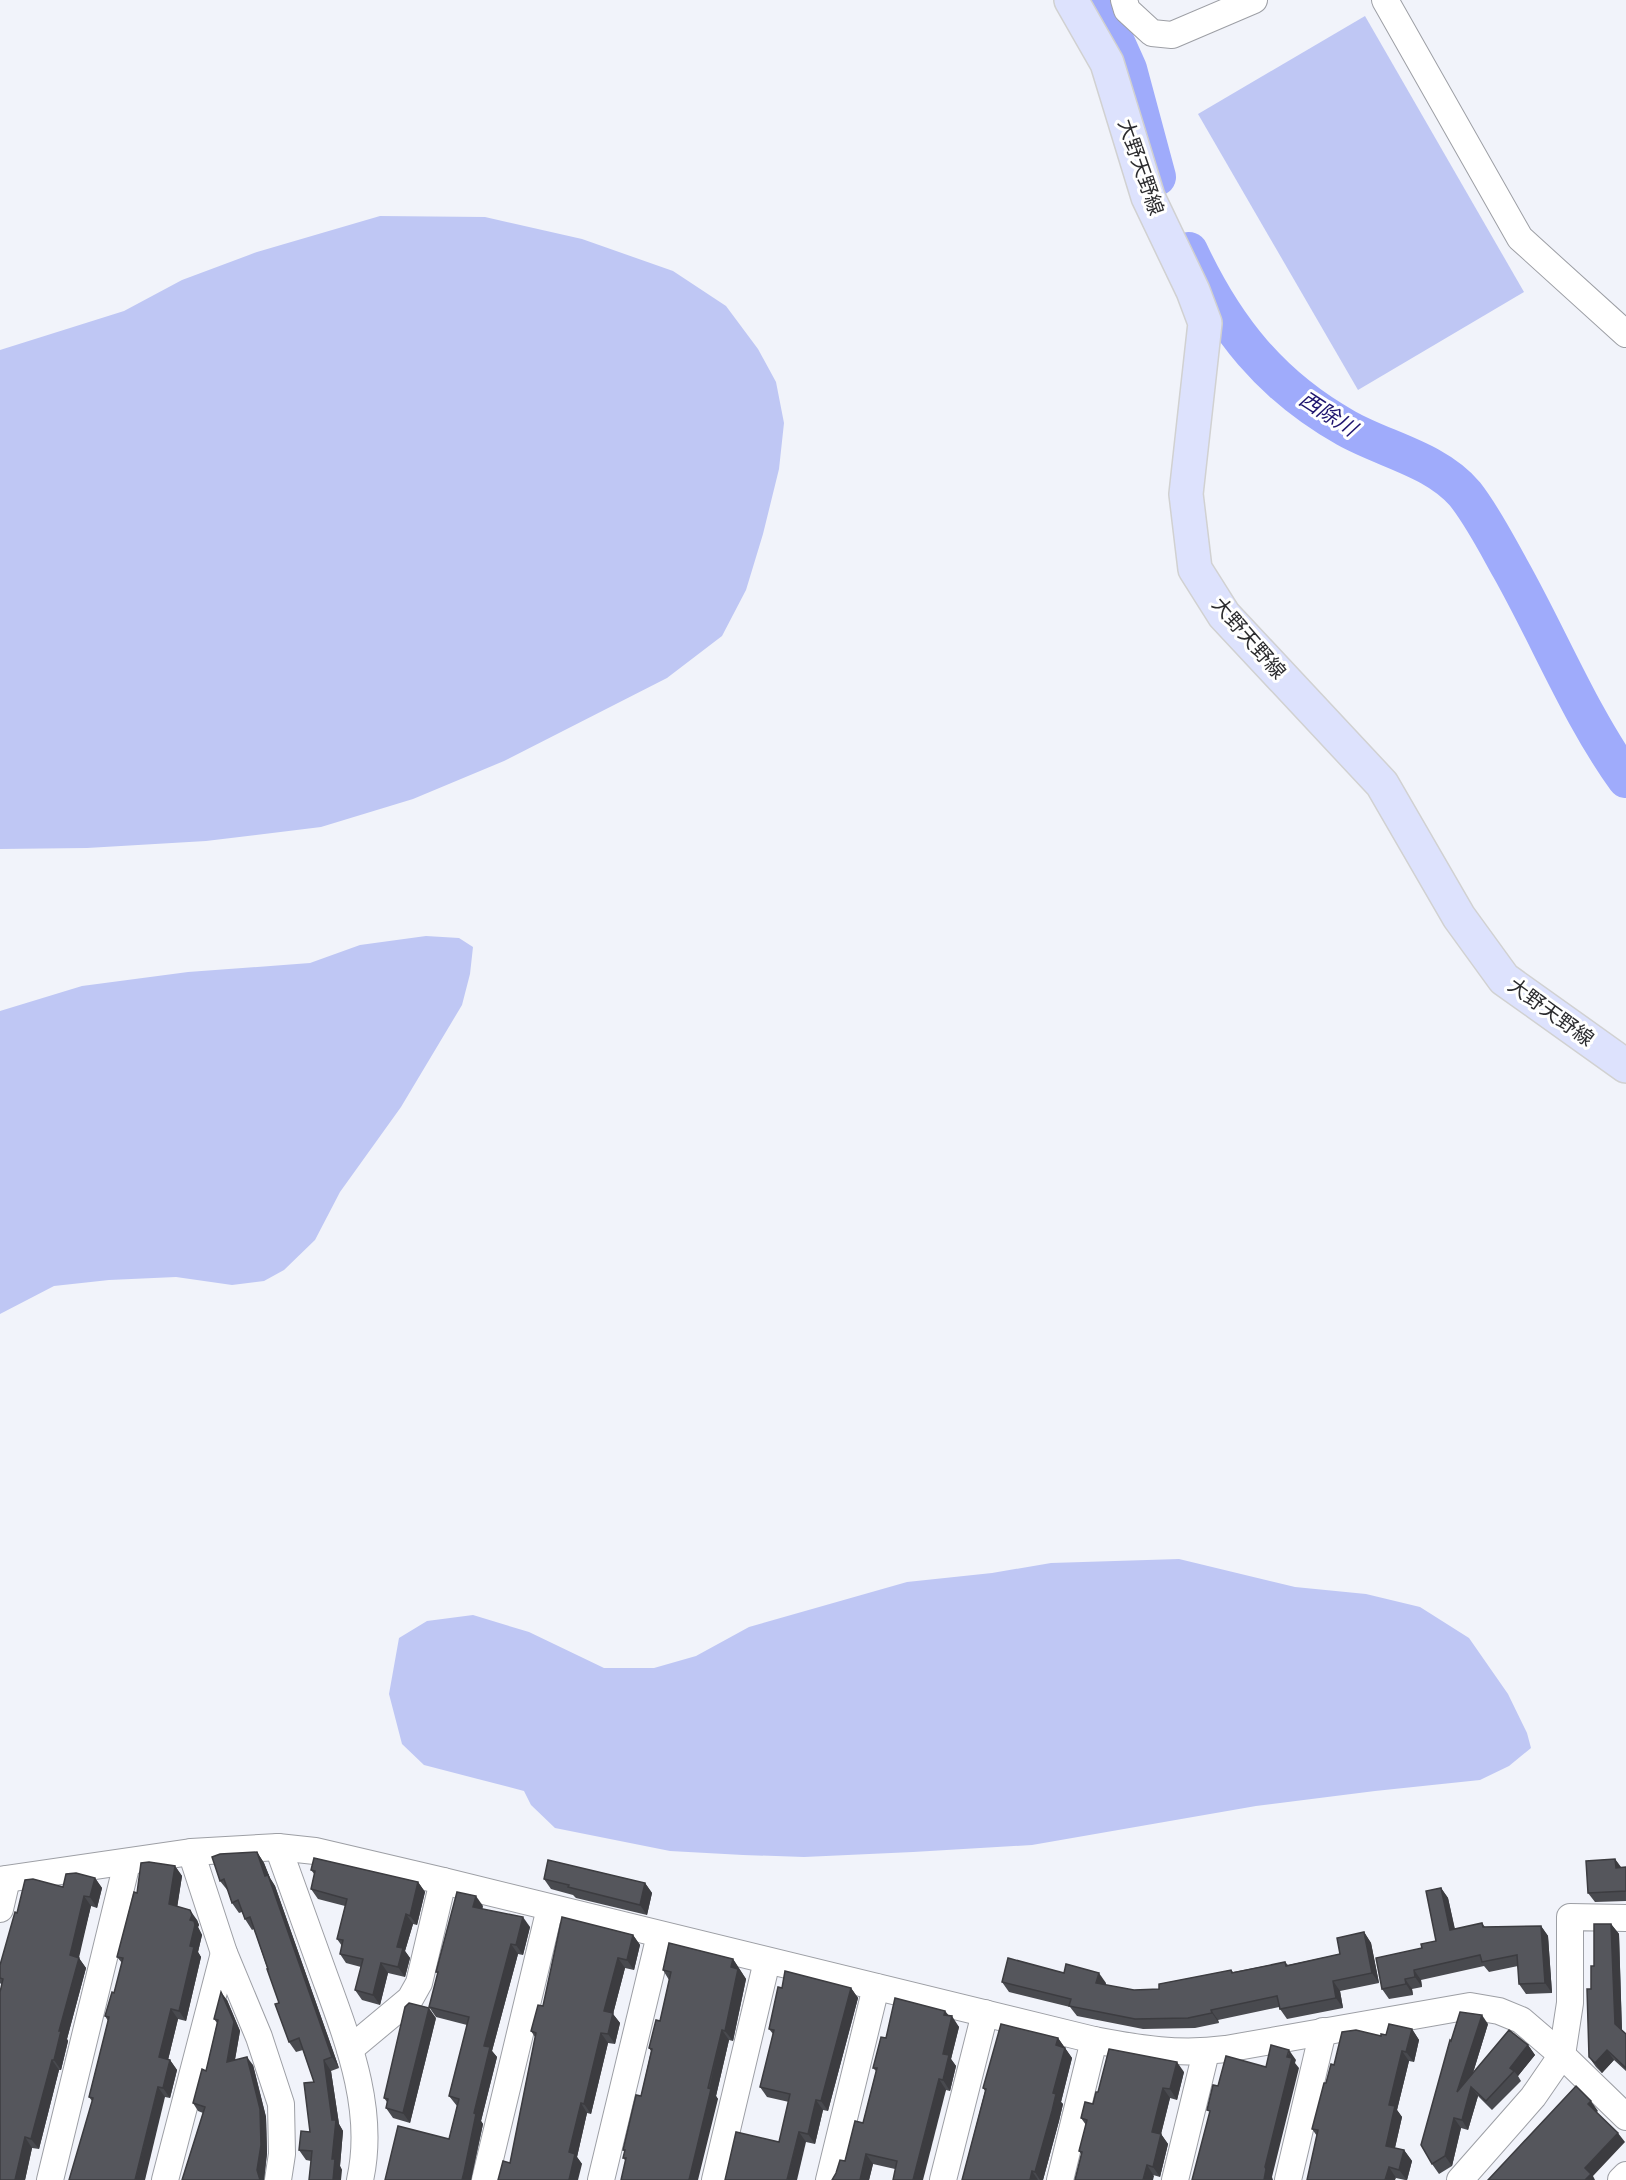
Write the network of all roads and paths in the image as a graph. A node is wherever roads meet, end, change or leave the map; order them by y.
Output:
1 (1071, 0) edge
2 (1124, 0) edge
3 (1254, 0) edge
4 (1385, 0) edge
5 (1626, 334) edge
6 (1626, 1066) edge
7 (278, 1847) junction
8 (191, 1852) junction
9 (127, 1863) junction
10 (4, 1880) edge
11 (442, 1881) junction
12 (550, 1908) junction
13 (0, 1909) edge
14 (1626, 1918) edge
15 (660, 1935) junction
16 (224, 1953) junction
17 (767, 1961) junction
18 (876, 1987) junction
19 (985, 2013) junction
20 (1323, 2031) junction
21 (1094, 2040) junction
22 (350, 2049) junction
23 (1206, 2052) junction
24 (1562, 2055) junction
25 (1626, 2117) edge
26 (1626, 2175) edge
27 (50, 2180) edge
28 (165, 2180) edge
29 (278, 2180) edge
30 (360, 2180) edge
31 (485, 2180) edge
32 (601, 2180) edge
33 (715, 2180) edge
34 (829, 2180) edge
35 (943, 2180) edge
36 (1060, 2180) edge
37 (1175, 2180) edge
38 (1288, 2180) edge
39 (1460, 2180) edge
40 (1621, 2180) edge

1 - 6 main road, 大野天野線
2 - 3 street
4 - 5 street
7 - 8 street
7 - 11 street
7 - 22 street
8 - 9 street
8 - 16 street
9 - 10 street
9 - 27 street
10 - 13 street
11 - 12 street
11 - 22 street
12 - 15 street
12 - 31 street
14 - 24 street
15 - 17 street
15 - 32 street
16 - 28 street
16 - 29 street
17 - 18 street
17 - 33 street
18 - 19 street
18 - 34 street
19 - 21 street
19 - 35 street
20 - 23 street
20 - 24 street
20 - 38 street
21 - 23 street
21 - 36 street
22 - 30 street
23 - 37 street
24 - 25 street
24 - 39 street
26 - 40 street

